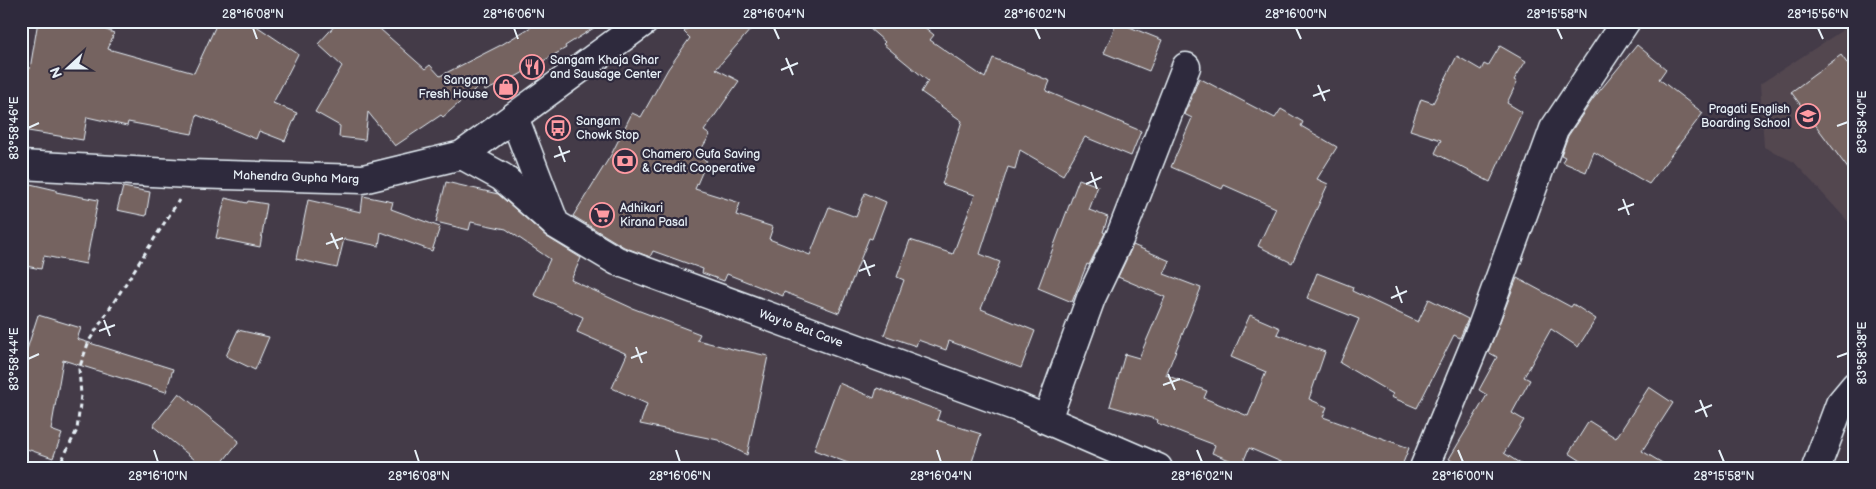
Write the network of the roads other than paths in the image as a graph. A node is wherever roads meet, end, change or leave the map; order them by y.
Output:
1 (645, 21) edge
2 (1626, 21) edge
3 (1186, 67) dead end
4 (514, 117) junction
5 (462, 155) junction
6 (21, 165) edge
7 (555, 224) junction
8 (1855, 386) edge
9 (1047, 420) junction
10 (1158, 468) edge
11 (1424, 468) edge
12 (1816, 468) edge

1 - 4 main road, Mahendra Gupha Marg
2 - 11 main road
3 - 9 main road
4 - 5 main road, Mahendra Gupha Marg
4 - 7 main road
5 - 6 main road, Mahendra Gupha Marg
5 - 7 main road, Way to Bat Cave
7 - 9 main road, Way to Bat Cave
8 - 12 main road
9 - 10 main road, Way to Bat Cave

